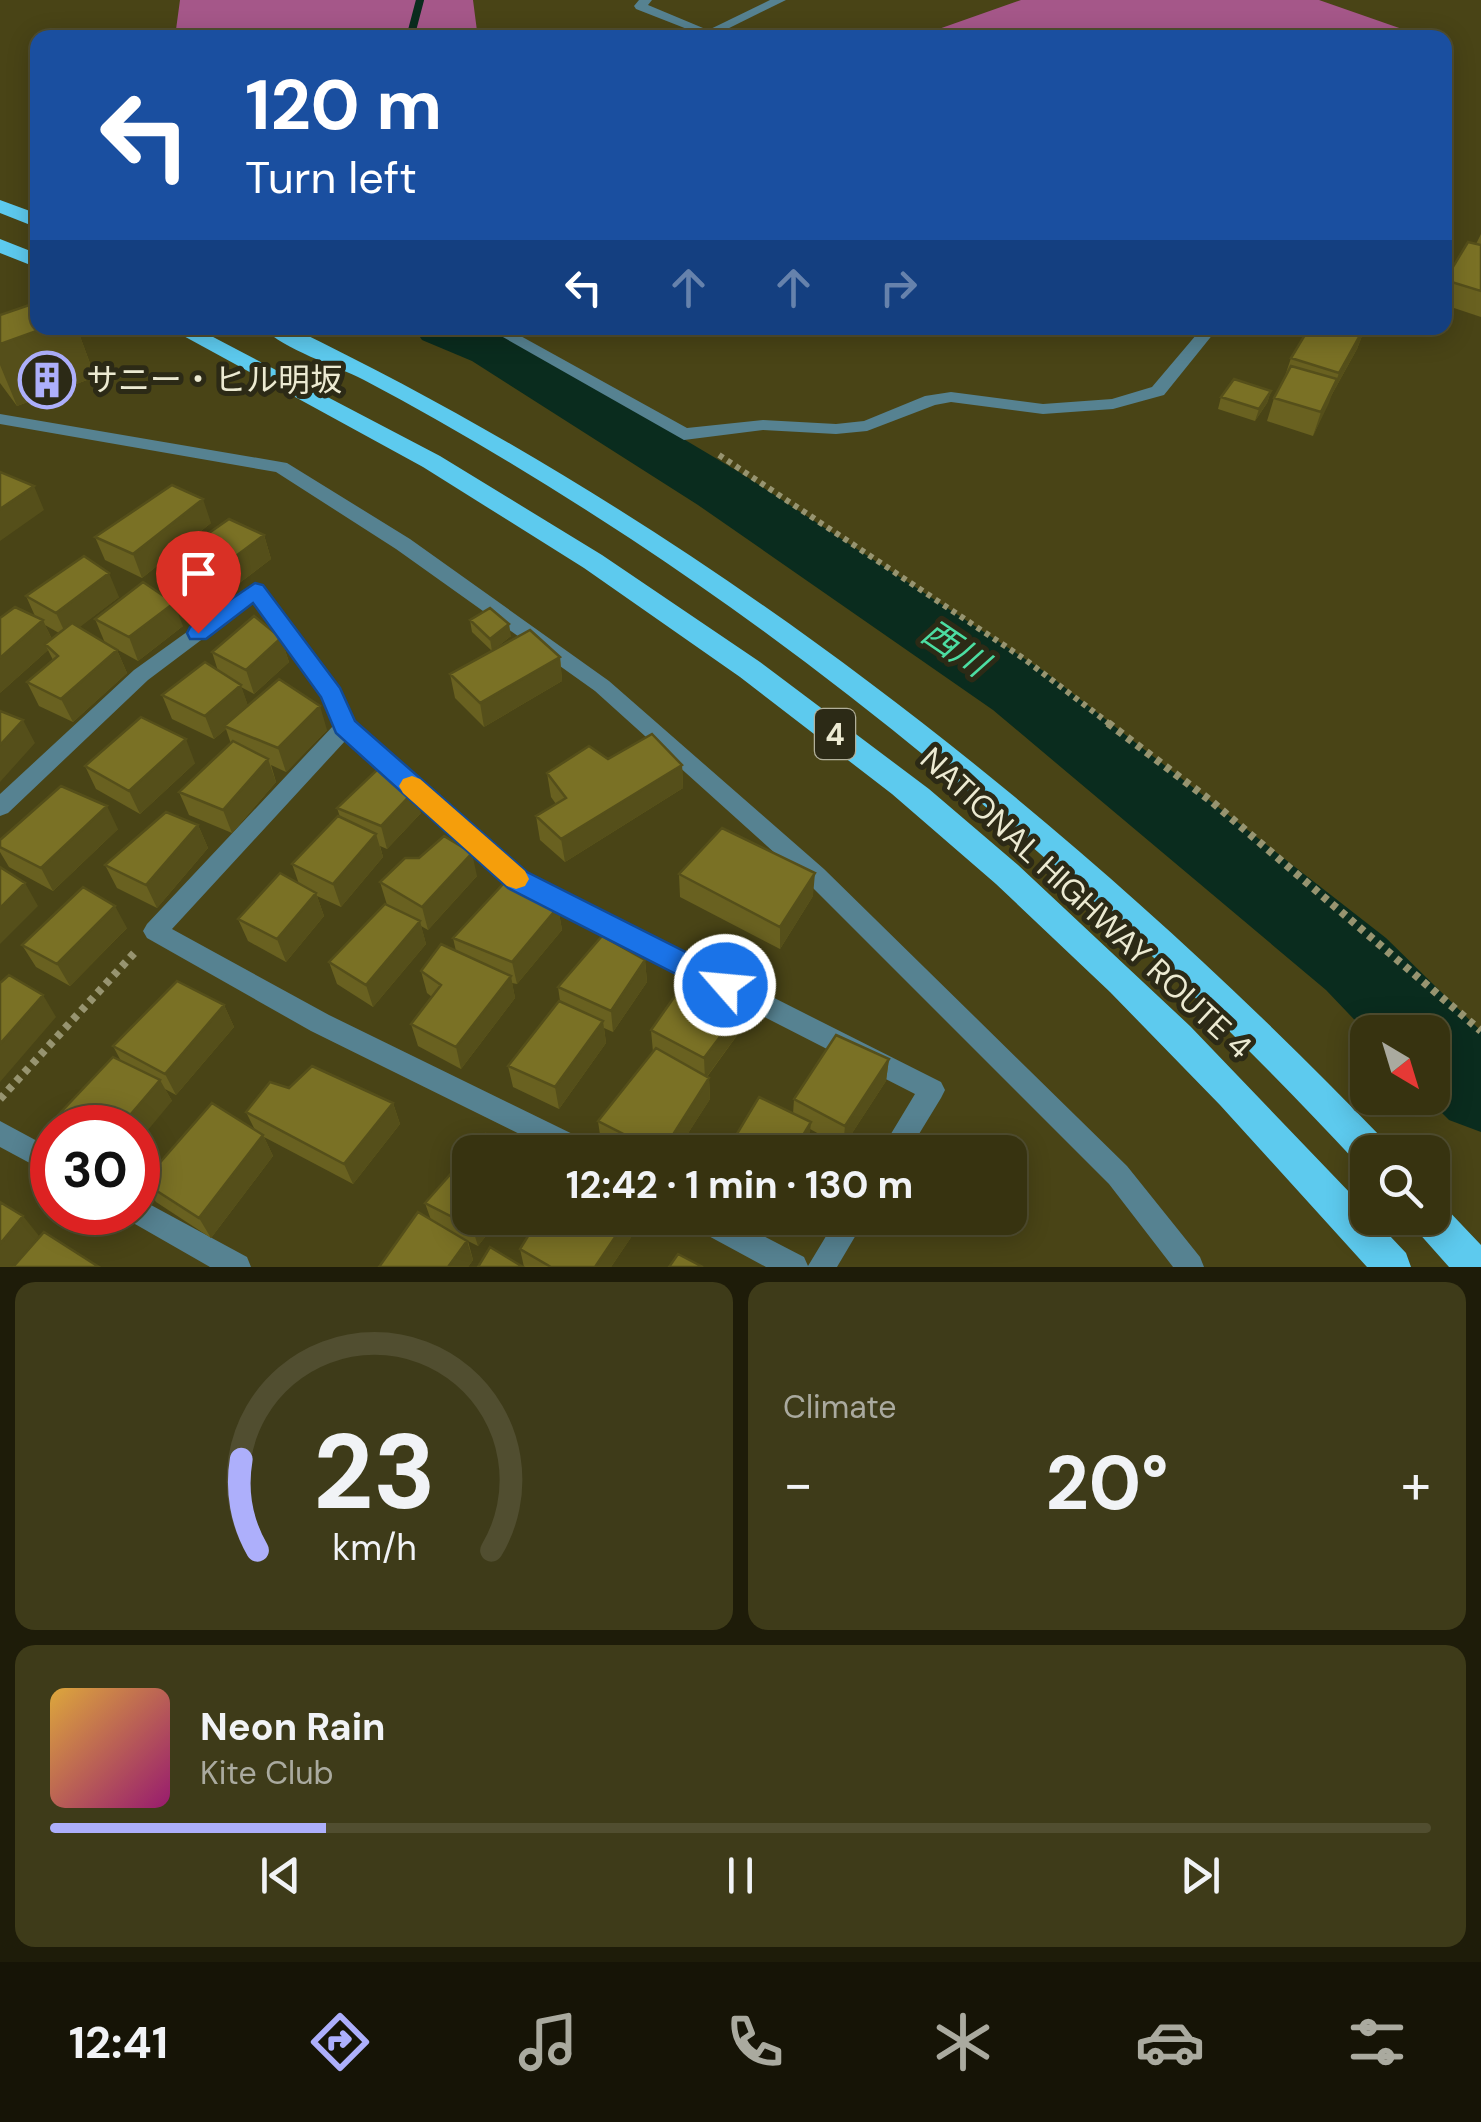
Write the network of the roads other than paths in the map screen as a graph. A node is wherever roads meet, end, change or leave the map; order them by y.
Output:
1 (646, 0) edge
2 (780, 0) edge
3 (693, 30) edge
4 (715, 30) edge
5 (0, 206) edge
6 (30, 219) edge
7 (0, 245) edge
8 (30, 258) edge
9 (194, 335) edge
10 (288, 335) edge
11 (507, 335) edge
12 (1204, 335) edge
13 (0, 419) edge
14 (345, 726) junction
15 (0, 807) edge
16 (0, 1133) edge
17 (547, 1135) edge
18 (904, 1135) edge
19 (1353, 1135) edge
20 (30, 1150) edge
21 (160, 1223) edge
22 (734, 1235) edge
23 (841, 1235) edge
24 (1446, 1235) edge
25 (237, 1267) edge
26 (794, 1267) edge
27 (821, 1267) edge
28 (1190, 1267) edge
29 (1392, 1267) edge
30 (1476, 1267) edge

1 - 3 street
2 - 4 street
5 - 6 highway
7 - 8 highway
9 - 29 highway, NATIONAL HIGHWAY ROUTE 4 / 4
10 - 19 highway, NATIONAL HIGHWAY ROUTE 4 / 4
11 - 12 street
13 - 28 street
14 - 15 street
14 - 17 street
14 - 18 street
16 - 20 street
21 - 25 street
22 - 26 street
23 - 27 street
24 - 30 highway

